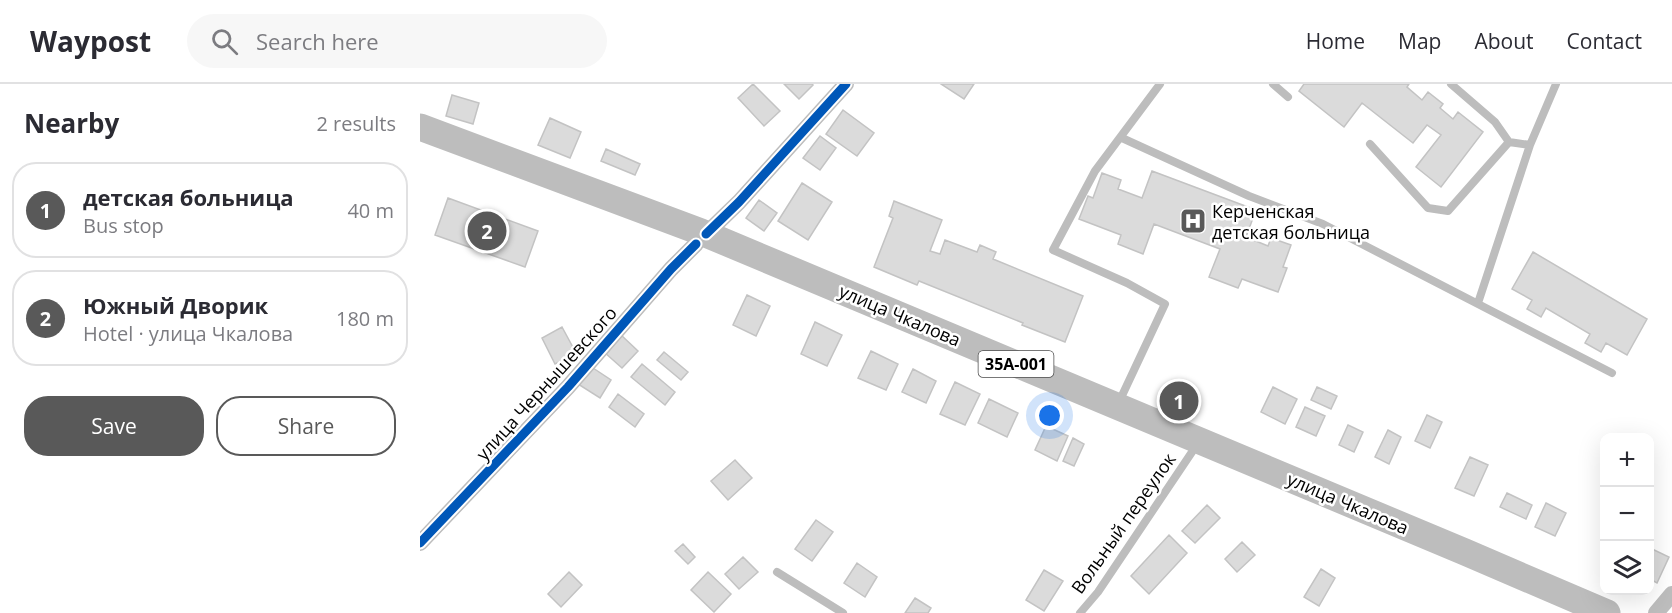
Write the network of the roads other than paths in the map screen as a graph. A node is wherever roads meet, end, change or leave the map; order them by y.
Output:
1 (846, 84) edge
2 (1160, 84) edge
3 (1272, 84) edge
4 (1451, 84) edge
5 (1556, 84) edge
6 (1288, 97) dead end
7 (420, 126) edge
8 (1122, 138) junction
9 (420, 140) edge
10 (1509, 142) junction
11 (1370, 144) dead end
12 (1530, 145) junction
13 (701, 239) junction
14 (1478, 303) junction
15 (1612, 373) dead end
16 (1115, 412) junction
17 (1195, 446) junction
18 (420, 543) edge
19 (777, 572) dead end
20 (1672, 594) edge
21 (843, 613) edge
22 (1080, 613) edge
23 (1575, 613) edge
24 (1607, 613) edge
25 (1656, 613) edge

1 - 13 street, улица Чернышевского
2 - 8 lane
3 - 6 lane
4 - 10 lane
5 - 12 lane
7 - 13 main road, улица Чкалова / 35А-001
8 - 14 lane
8 - 16 lane
9 - 13 main road, улица Чкалова / 35А-001
10 - 11 lane
10 - 12 lane
12 - 14 lane
13 - 16 main road, улица Чкалова / 35А-001
13 - 18 street, улица Чернышевского
14 - 15 lane
16 - 17 main road, улица Чкалова / 35А-001
17 - 22 lane, Вольный переулок
17 - 23 main road, улица Чкалова / 35А-001
17 - 24 main road, улица Чкалова / 35А-001
19 - 21 lane
20 - 25 street

